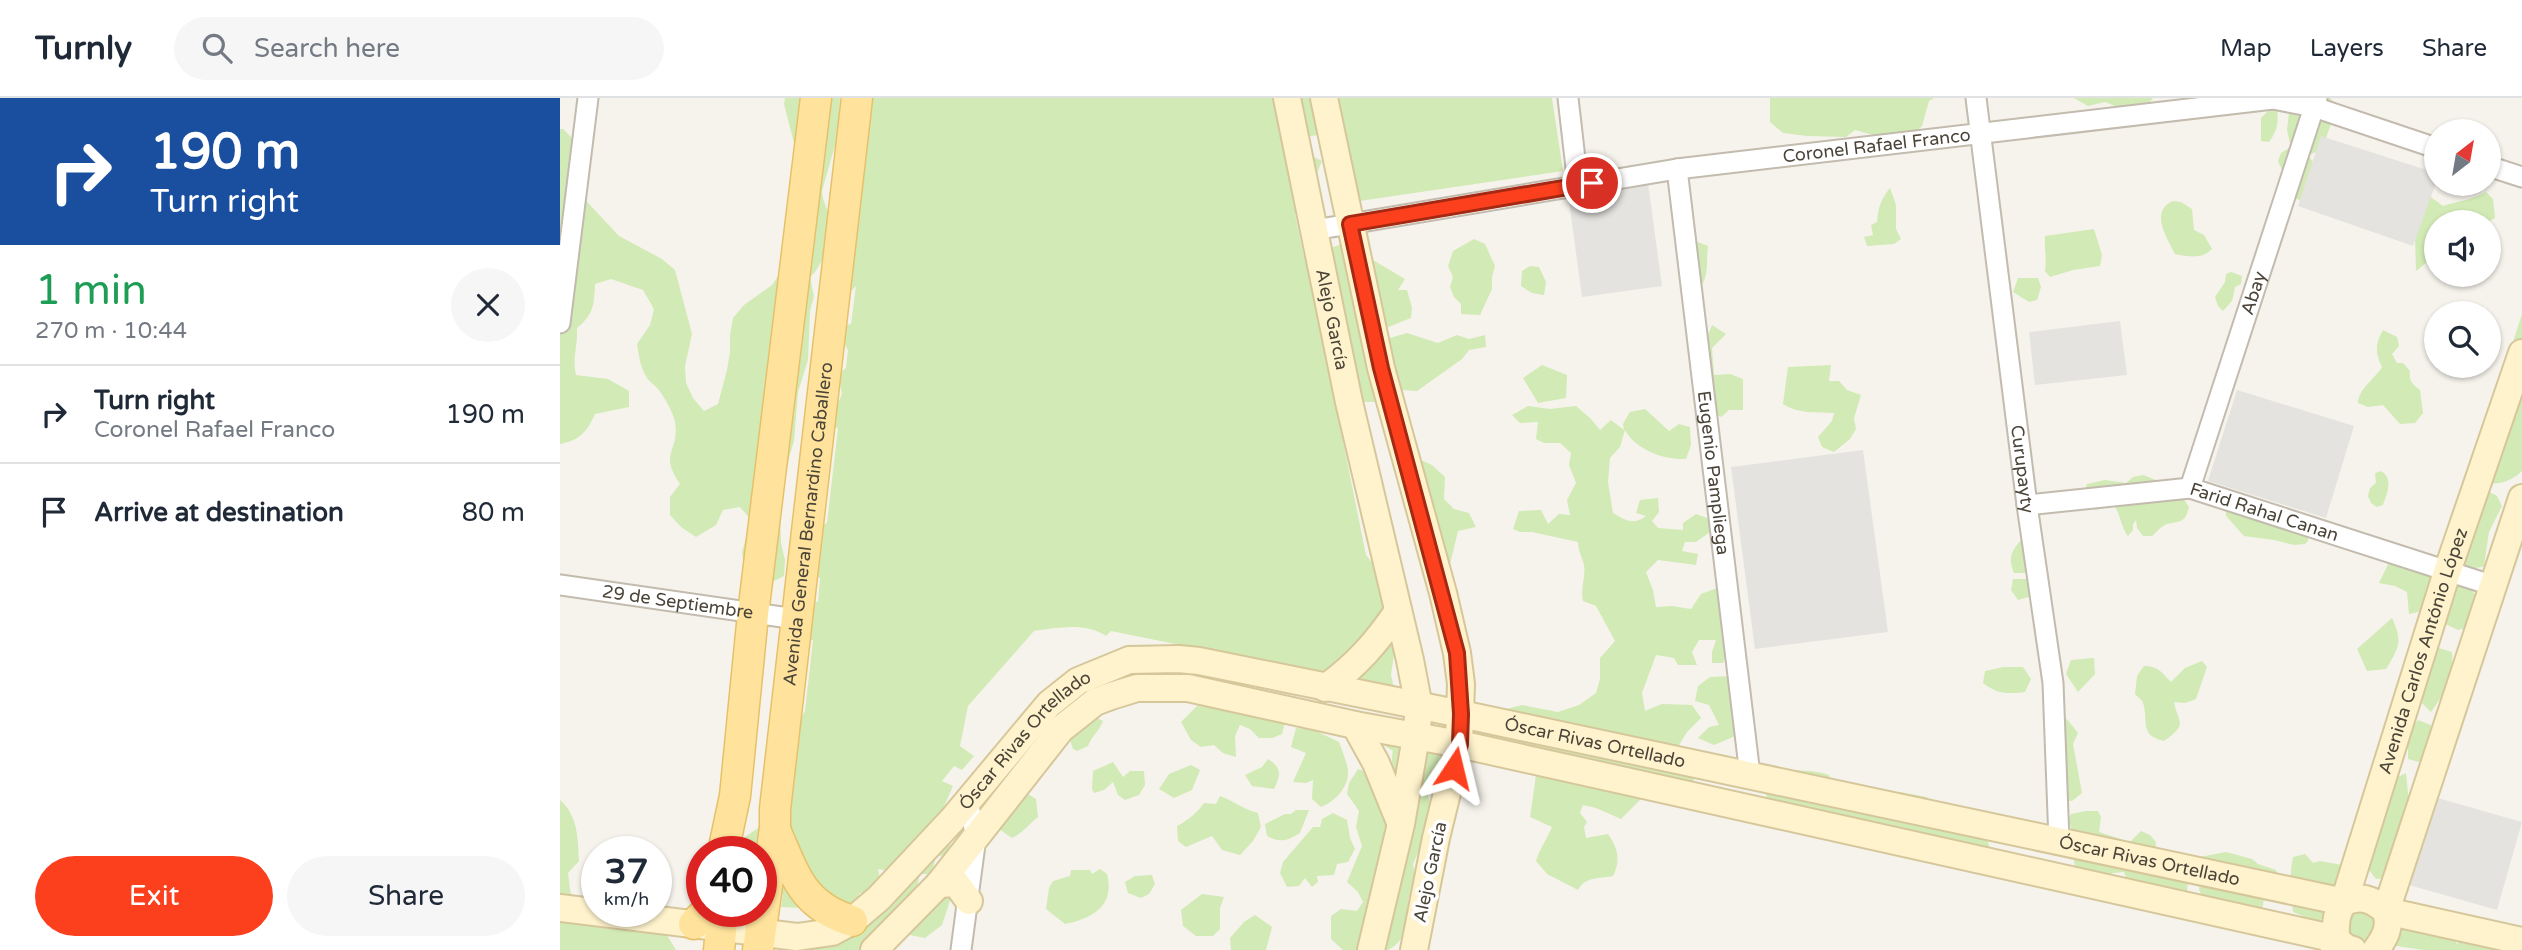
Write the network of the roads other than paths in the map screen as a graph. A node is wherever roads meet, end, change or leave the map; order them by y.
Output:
1 (588, 98) edge
2 (816, 98) edge
3 (857, 98) edge
4 (1287, 98) edge
5 (1324, 98) edge
6 (1568, 98) edge
7 (1976, 98) edge
8 (2316, 103) edge
9 (1980, 132) junction
10 (2424, 144) edge
11 (1677, 169) junction
12 (2501, 170) edge
13 (2522, 177) edge
14 (1578, 185) junction
15 (1350, 224) junction
16 (1314, 230) junction
17 (560, 323) edge
18 (2522, 353) edge
19 (2190, 488) junction
20 (2522, 498) edge
21 (2027, 505) junction
22 (2448, 569) junction
23 (560, 585) edge
24 (2494, 586) junction
25 (1398, 611) junction
26 (753, 614) junction
27 (796, 619) junction
28 (1325, 688) junction
29 (1419, 707) junction
30 (1461, 714) junction
31 (1355, 725) junction
32 (1416, 737) junction
33 (1460, 744) junction
34 (1750, 775) junction
35 (968, 802) junction
36 (1401, 824) junction
37 (775, 828) junction
38 (726, 836) edge
39 (976, 837) junction
40 (2059, 841) junction
41 (939, 884) junction
42 (969, 901) junction
43 (2344, 902) junction
44 (560, 908) edge
45 (2386, 911) junction
46 (852, 921) junction
47 (686, 922) edge
48 (719, 927) edge
49 (760, 941) edge
50 (2522, 941) edge
51 (2362, 948) edge
52 (874, 950) edge
53 (961, 950) edge
54 (1371, 950) edge
55 (1413, 950) edge

1 - 17 street
2 - 26 main road
3 - 27 main road, Avenida General Bernardino Caballero
4 - 16 street, Alejo García
5 - 15 street, Alejo García
6 - 14 street
7 - 9 street, Curupayty
8 - 9 street, Coronel Rafael Franco
8 - 10 street, Coronel Rafael Franco
8 - 19 street, Abay
9 - 11 street, Coronel Rafael Franco
9 - 21 street, Curupayty
11 - 14 street, Coronel Rafael Franco
11 - 34 street, Eugenio Pampliega
12 - 13 street
14 - 15 street, Coronel Rafael Franco
15 - 16 street, Coronel Rafael Franco
15 - 30 street, Alejo García
16 - 25 street, Alejo García
18 - 22 street, Avenida Carlos António López
19 - 21 street, Farid Rahal Canan
19 - 22 street, Farid Rahal Canan
20 - 24 street
21 - 40 street, Curupayty
22 - 24 street, Farid Rahal Canan
22 - 43 street, Avenida Carlos António López
23 - 26 street, 29 de Septiembre
24 - 45 street
25 - 28 street
25 - 29 street, Alejo García
26 - 27 street, 29 de Septiembre
26 - 38 main road
27 - 37 main road, Avenida General Bernardino Caballero
28 - 29 street, Óscar Rivas Ortellado
28 - 35 street, Óscar Rivas Ortellado
29 - 30 street, Óscar Rivas Ortellado
29 - 32 street, Alejo García
30 - 33 street, Alejo García
30 - 34 street, Óscar Rivas Ortellado
31 - 32 street, Óscar Rivas Ortellado
31 - 36 street
31 - 39 street, Óscar Rivas Ortellado
32 - 33 street, Óscar Rivas Ortellado
32 - 36 street, Alejo García
33 - 51 street, Óscar Rivas Ortellado
33 - 55 street, Alejo García
34 - 40 street, Óscar Rivas Ortellado
35 - 39 street
35 - 46 street, Óscar Rivas Ortellado
36 - 54 street, Alejo García
37 - 46 main road
37 - 49 main road, Avenida General Bernardino Caballero
39 - 41 street, Óscar Rivas Ortellado
39 - 42 street
40 - 43 street, Óscar Rivas Ortellado
41 - 42 street
41 - 52 street, Óscar Rivas Ortellado
42 - 53 street
43 - 45 street, Óscar Rivas Ortellado
43 - 51 street, Avenida Carlos António López
44 - 47 street, Óscar Rivas Ortellado
45 - 50 street, Óscar Rivas Ortellado
45 - 51 street
46 - 49 street, Óscar Rivas Ortellado
48 - 49 street, Óscar Rivas Ortellado

